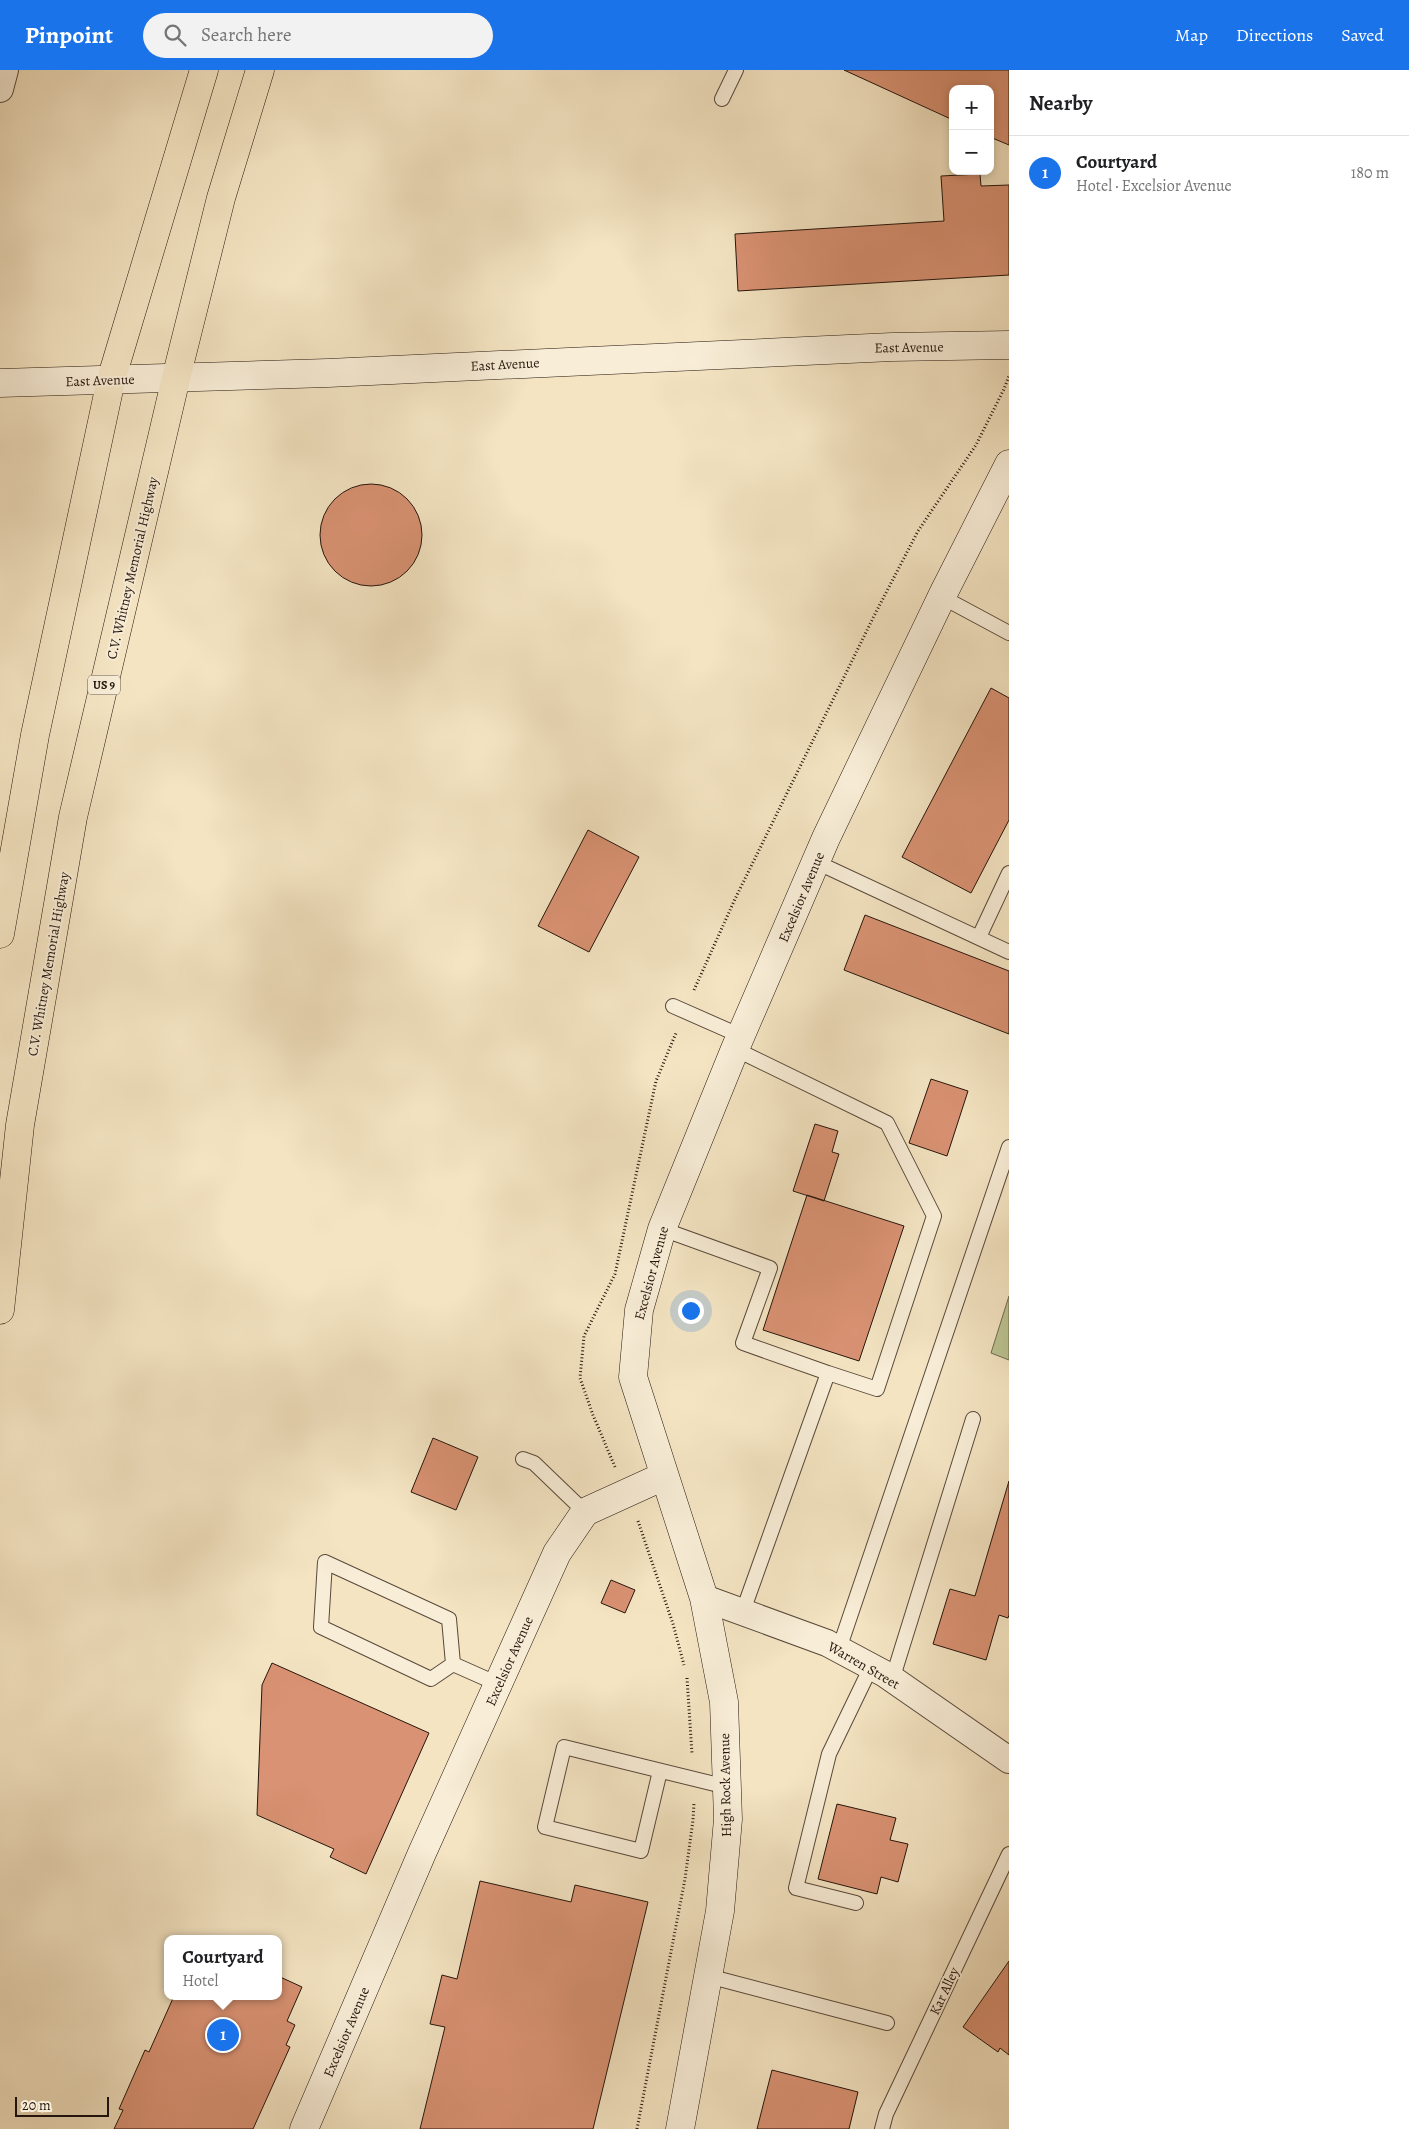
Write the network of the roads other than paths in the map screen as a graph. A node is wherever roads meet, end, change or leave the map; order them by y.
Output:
1 (4, 70) edge
2 (204, 70) edge
3 (260, 70) edge
4 (736, 70) edge
5 (0, 89) edge
6 (722, 99) dead end
7 (1009, 345) edge
8 (176, 378) junction
9 (111, 380) junction
10 (0, 383) edge
11 (1009, 464) edge
12 (942, 597) junction
13 (1009, 633) edge
14 (816, 862) junction
15 (1009, 872) edge
16 (0, 934) edge
17 (979, 938) junction
18 (1009, 952) edge
19 (679, 1008) road end
20 (738, 1043) junction
21 (1009, 1148) edge
22 (662, 1229) junction
23 (0, 1310) edge
24 (828, 1373) junction
25 (973, 1419) dead end
26 (522, 1459) dead end
27 (664, 1476) junction
28 (585, 1512) junction
29 (704, 1598) junction
30 (743, 1611) junction
31 (839, 1649) junction
32 (453, 1664) junction
33 (882, 1673) junction
34 (498, 1684) junction
35 (1009, 1760) edge
36 (660, 1771) junction
37 (727, 1787) junction
38 (1009, 1854) edge
39 (856, 1903) dead end
40 (708, 1976) junction
41 (887, 2023) dead end
42 (304, 2129) edge
43 (680, 2129) edge
44 (882, 2129) edge

1 - 5 street
2 - 9 highway
3 - 8 highway, C.V. Whitney Memorial Highway / US 9
4 - 6 lane
7 - 8 street, East Avenue
8 - 9 street, East Avenue
8 - 23 highway, C.V. Whitney Memorial Highway / US 9
9 - 10 street, East Avenue
9 - 16 highway
11 - 12 street, Excelsior Avenue
12 - 13 lane
12 - 14 street, Excelsior Avenue
14 - 17 lane
14 - 20 street, Excelsior Avenue
15 - 17 lane
17 - 18 lane
19 - 20 lane
20 - 22 street, Excelsior Avenue
20 - 24 lane
21 - 31 lane
22 - 24 lane
22 - 27 street, Excelsior Avenue
24 - 30 lane
25 - 33 lane
26 - 28 lane
27 - 28 street
27 - 29 street, High Rock Avenue
28 - 34 street, Excelsior Avenue
29 - 30 street, Warren Street
29 - 37 street, High Rock Avenue
30 - 31 street, Warren Street
31 - 33 street, Warren Street
32 - 32 lane
32 - 34 lane
33 - 35 street, Warren Street
33 - 39 lane
34 - 42 street, Excelsior Avenue
36 - 36 lane
36 - 37 lane
37 - 40 street, High Rock Avenue
38 - 44 lane, Kar Alley
40 - 41 lane
40 - 43 street, High Rock Avenue

